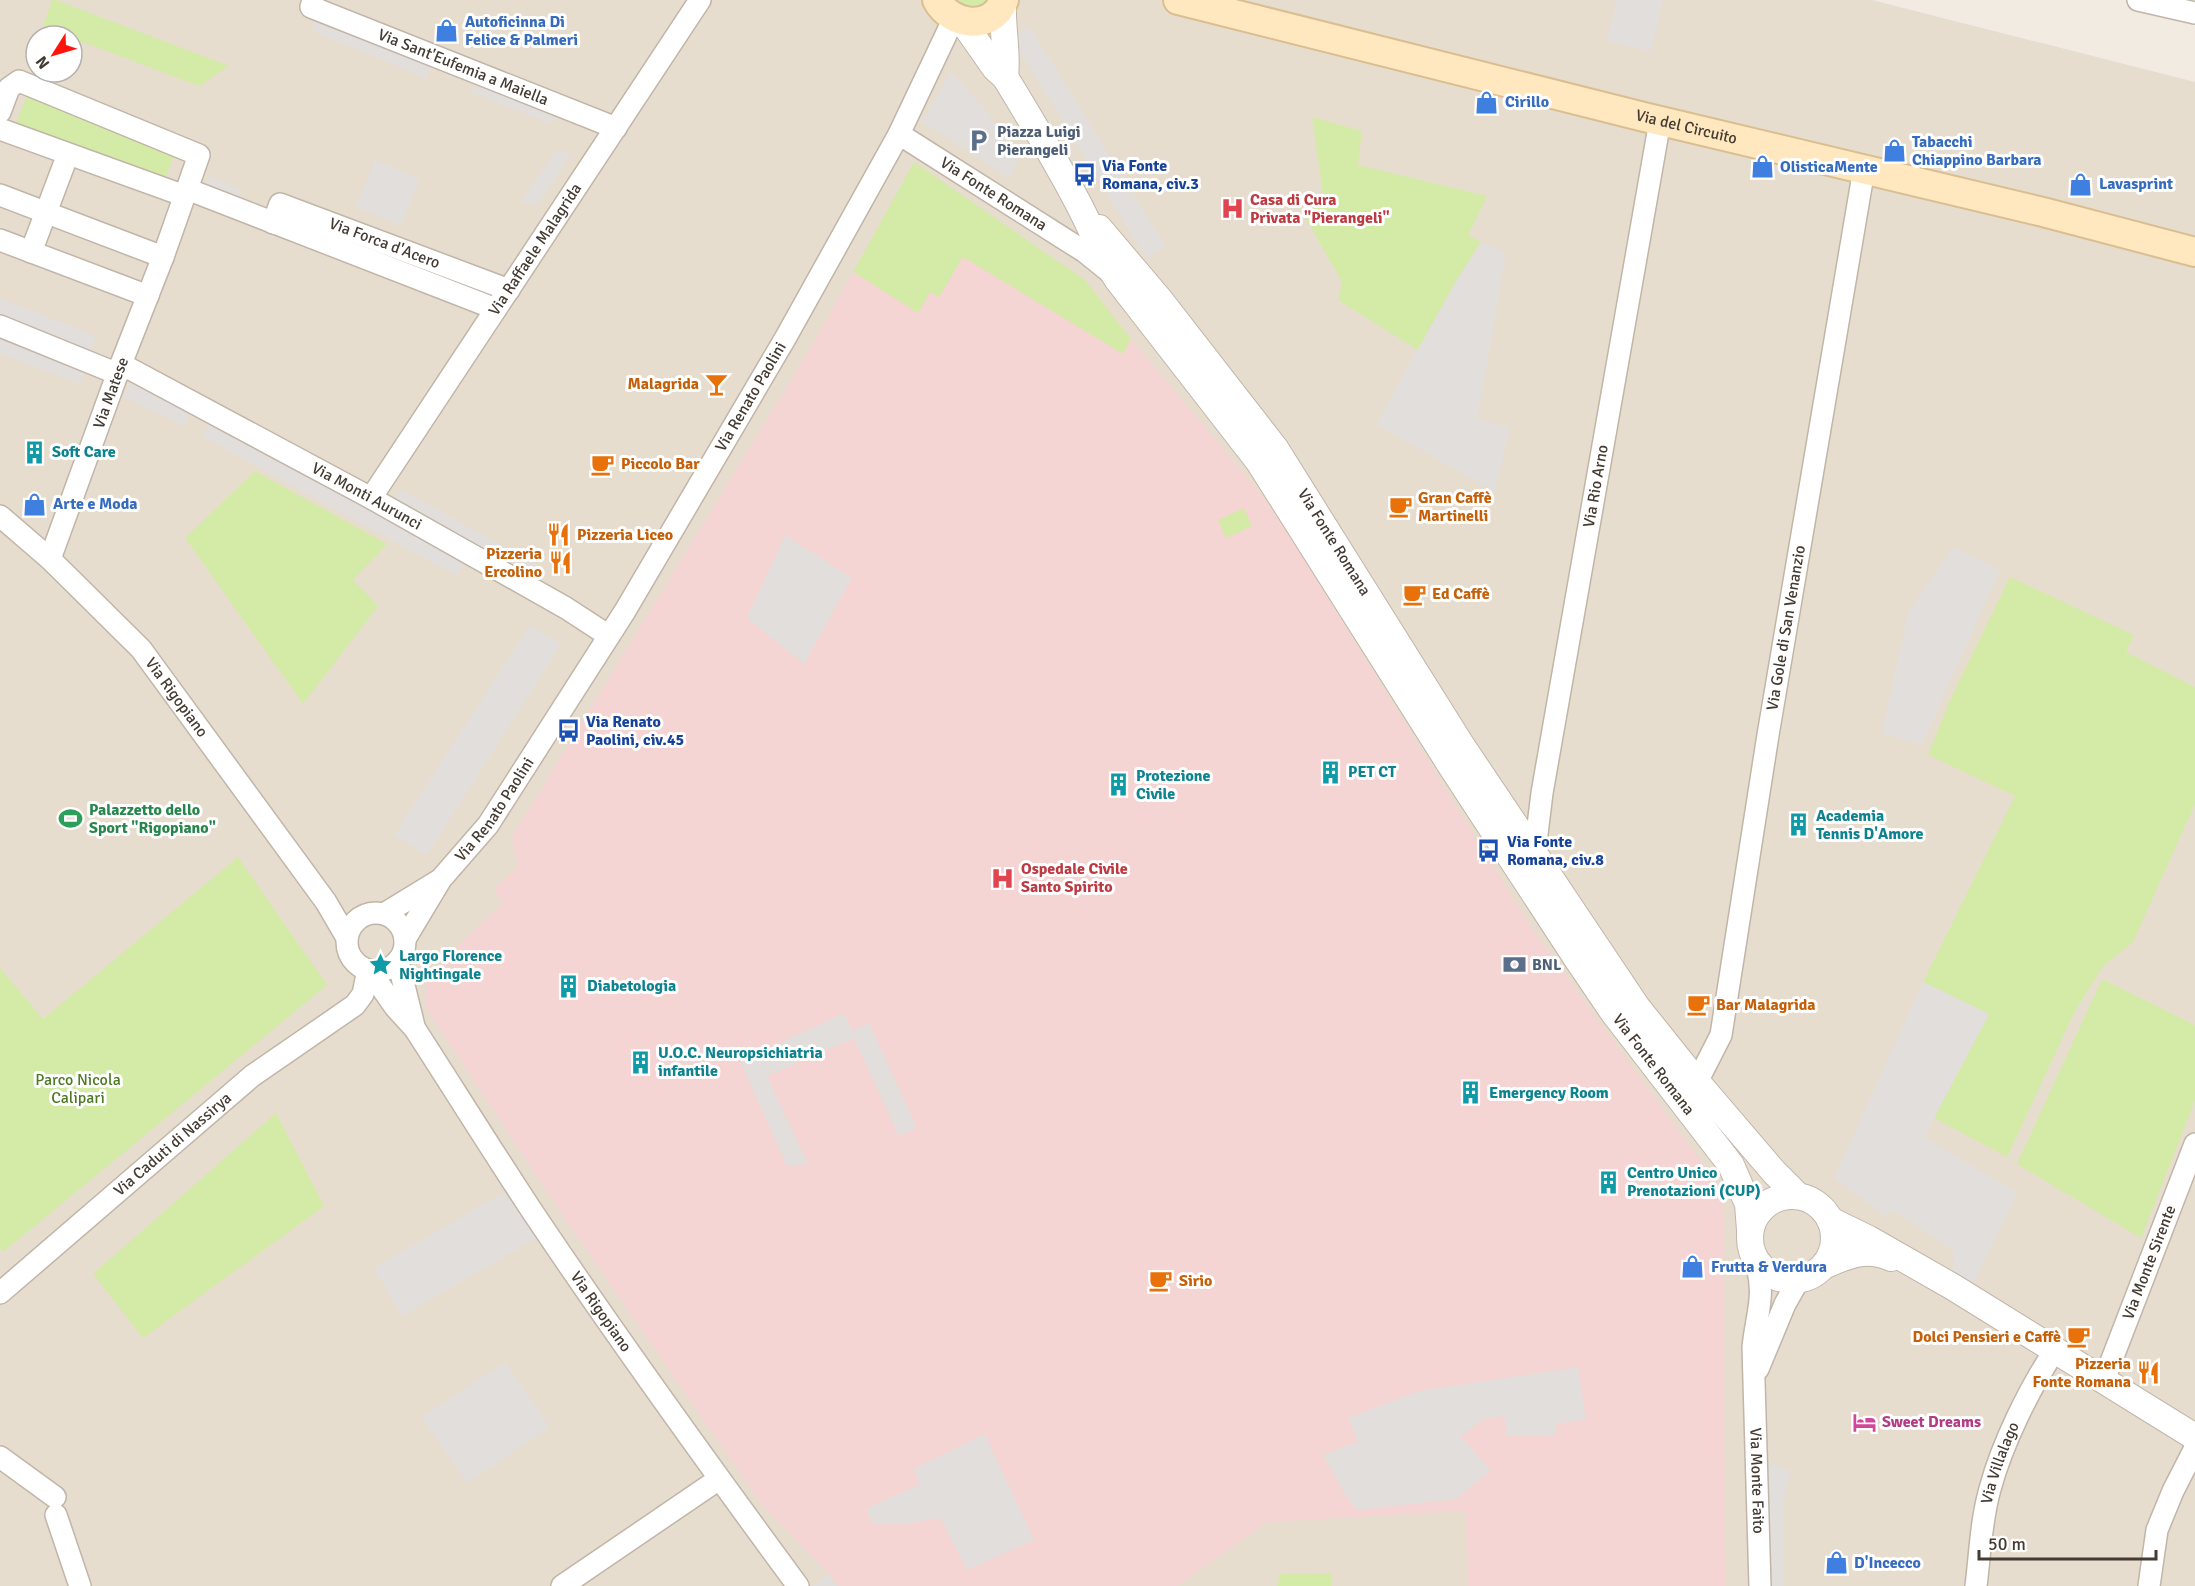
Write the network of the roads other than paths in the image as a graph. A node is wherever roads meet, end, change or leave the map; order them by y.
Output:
1 (700, 0) edge
2 (1178, 0) edge
3 (2138, 0) edge
4 (1003, 2) edge
5 (312, 3) edge
6 (951, 13) edge
7 (2195, 13) edge
8 (1005, 78) junction
9 (0, 112) edge
10 (1660, 121) junction
11 (616, 128) junction
12 (0, 129) edge
13 (898, 134) junction
14 (68, 154) junction
15 (1863, 169) junction
16 (186, 192) junction
17 (0, 195) edge
18 (1083, 211) junction
19 (46, 213) junction
20 (273, 223) junction
21 (0, 240) edge
22 (31, 252) junction
23 (2195, 252) edge
24 (163, 257) junction
25 (1117, 279) junction
26 (509, 290) junction
27 (148, 296) junction
28 (496, 309) junction
29 (0, 326) edge
30 (119, 369) junction
31 (371, 498) junction
32 (0, 516) edge
33 (50, 559) junction
34 (609, 636) junction
35 (1522, 839) junction
36 (441, 879) junction
37 (1549, 898) junction
38 (326, 902) junction
39 (375, 915) junction
40 (347, 938) junction
41 (405, 939) junction
42 (398, 960) junction
43 (366, 970) junction
44 (359, 999) junction
45 (395, 1007) junction
46 (415, 1029) junction
47 (1697, 1082) junction
48 (2195, 1144) edge
49 (1798, 1196) junction
50 (1830, 1220) junction
51 (1750, 1230) junction
52 (1754, 1256) junction
53 (1913, 1264) junction
54 (1826, 1265) junction
55 (1798, 1281) junction
56 (0, 1293) edge
57 (2055, 1350) junction
58 (1756, 1375) junction
59 (2104, 1380) junction
60 (2195, 1437) edge
61 (2195, 1448) edge
62 (0, 1456) edge
63 (720, 1479) junction
64 (80, 1586) edge
65 (562, 1586) edge
66 (798, 1586) edge
67 (1760, 1586) edge
68 (1976, 1586) edge
69 (2149, 1586) edge

1 - 11 street, Via Raffaele Malagrida
2 - 10 main road, Via del Circuito
3 - 7 street
4 - 6 main road
4 - 8 street
5 - 11 street, Via Sant'Eufemia a Maiella
6 - 8 street, Via Fonte Romana
6 - 13 street, Via Renato Paolini
8 - 18 street, Via Fonte Romana
9 - 16 street, Via Matese
10 - 15 main road, Via del Circuito
10 - 35 street, Via Rio Arno
11 - 26 street, Via Raffaele Malagrida
12 - 14 street
13 - 25 street, Via Fonte Romana
13 - 34 street, Via Renato Paolini
14 - 16 street
14 - 19 street
15 - 23 main road, Via del Circuito
15 - 47 street, Via Gole di San Venanzio
16 - 20 street, Via Forca d'Acero
16 - 24 street, Via Matese
17 - 19 street
18 - 25 street, Via Fonte Romana
18 - 35 street, Via Fonte Romana
19 - 22 street
19 - 24 street
20 - 26 street, Via Forca d'Acero
20 - 28 street, Via Forca d'Acero
21 - 22 street
22 - 27 street
24 - 27 street, Via Matese
25 - 37 street, Via Fonte Romana
26 - 28 street, Via Raffaele Malagrida
27 - 30 street, Via Matese
28 - 31 street, Via Raffaele Malagrida
29 - 30 street, Via Monti Aurunci
30 - 31 street, Via Monti Aurunci
30 - 33 street, Via Matese
31 - 34 street, Via Monti Aurunci
32 - 33 street, Via Rigopiano
33 - 38 street, Via Rigopiano
34 - 36 street, Via Renato Paolini
35 - 37 street, Via Fonte Romana
36 - 39 street, Via Renato Paolini
36 - 41 street, Via Renato Paolini
37 - 47 street, Via Fonte Romana
37 - 51 street, Via Fonte Romana
38 - 39 street
38 - 40 street, Via Rigopiano
39 - 40 street
39 - 41 street
40 - 43 street
41 - 42 street
42 - 43 street
42 - 46 street, Via Rigopiano
43 - 44 street
43 - 45 street, Via Rigopiano
44 - 45 street
44 - 56 street, Via Caduti di Nassirya
45 - 46 street, Via Rigopiano
46 - 63 street, Via Rigopiano
47 - 49 street, Via Fonte Romana
48 - 59 street, Via Monte Sirente
49 - 50 street
49 - 51 street
50 - 53 street
50 - 54 street
51 - 52 street
52 - 55 street
52 - 58 street, Via Monte Faito
53 - 54 street
53 - 57 street
54 - 55 street
55 - 58 street, Via Monte Faito
57 - 59 street
57 - 68 street, Via Villalago
58 - 67 street, Via Monte Faito
59 - 60 street
61 - 69 street
62 - 64 street
63 - 65 street
63 - 66 street, Via Rigopiano

